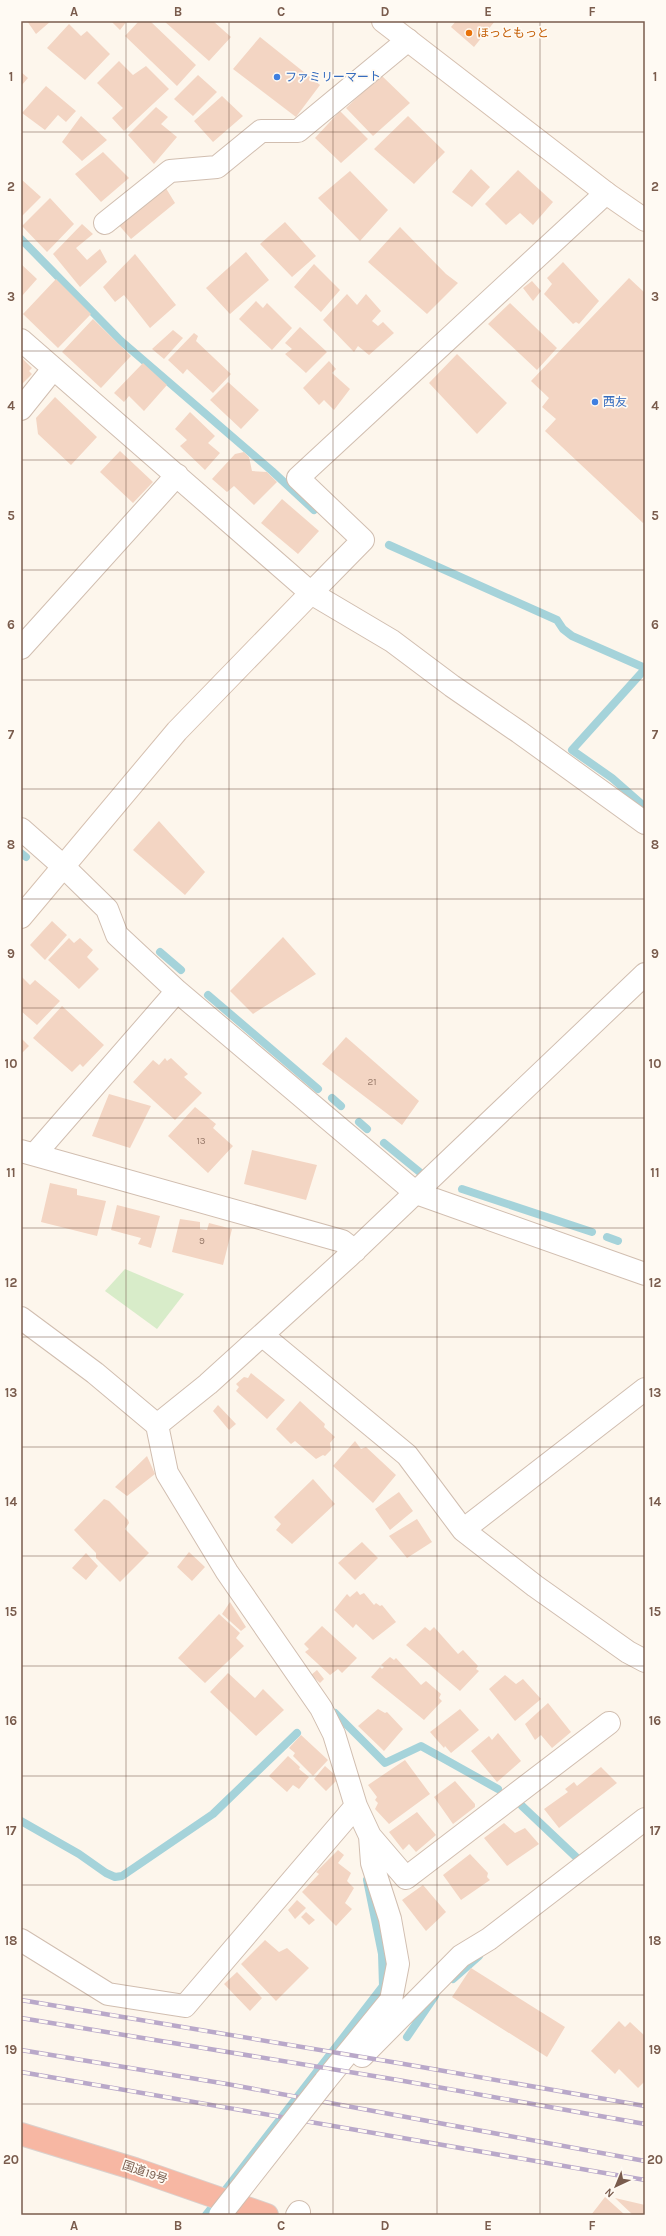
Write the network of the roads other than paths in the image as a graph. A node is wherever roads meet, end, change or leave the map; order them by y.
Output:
1 (383, 21) edge
2 (408, 40) junction
3 (606, 193) junction
4 (645, 220) edge
5 (105, 223) dead end
6 (21, 340) edge
7 (53, 370) junction
8 (21, 409) edge
9 (177, 475) junction
10 (311, 593) junction
11 (21, 648) edge
12 (645, 823) edge
13 (21, 829) edge
14 (64, 867) junction
15 (21, 917) edge
16 (645, 974) edge
17 (177, 991) junction
18 (28, 1153) edge
19 (416, 1193) junction
20 (355, 1251) junction
21 (645, 1274) edge
22 (21, 1318) edge
23 (262, 1335) junction
24 (645, 1389) edge
25 (157, 1425) junction
26 (463, 1530) junction
27 (645, 1661) edge
28 (610, 1723) dead end
29 (356, 1806) junction
30 (645, 1819) edge
31 (370, 1836) junction
32 (21, 1940) edge
33 (326, 2081) junction
34 (21, 2134) edge
35 (220, 2215) edge
36 (267, 2215) edge

1 - 2 street
2 - 3 street
2 - 5 street
3 - 4 street
3 - 10 street
6 - 7 street
7 - 8 street
7 - 9 street
9 - 10 street
9 - 11 street
10 - 12 street
10 - 14 street
13 - 14 street
14 - 15 street
14 - 17 street
16 - 19 street
17 - 18 street
17 - 19 street
18 - 20 street
19 - 20 street
19 - 21 street
20 - 23 street
22 - 25 street
23 - 25 street
23 - 26 street
24 - 26 street
25 - 29 street
26 - 27 street
28 - 31 street
29 - 31 street
29 - 32 street
30 - 33 street
31 - 33 street
33 - 35 street, bridge
34 - 36 highway, 国道19号

